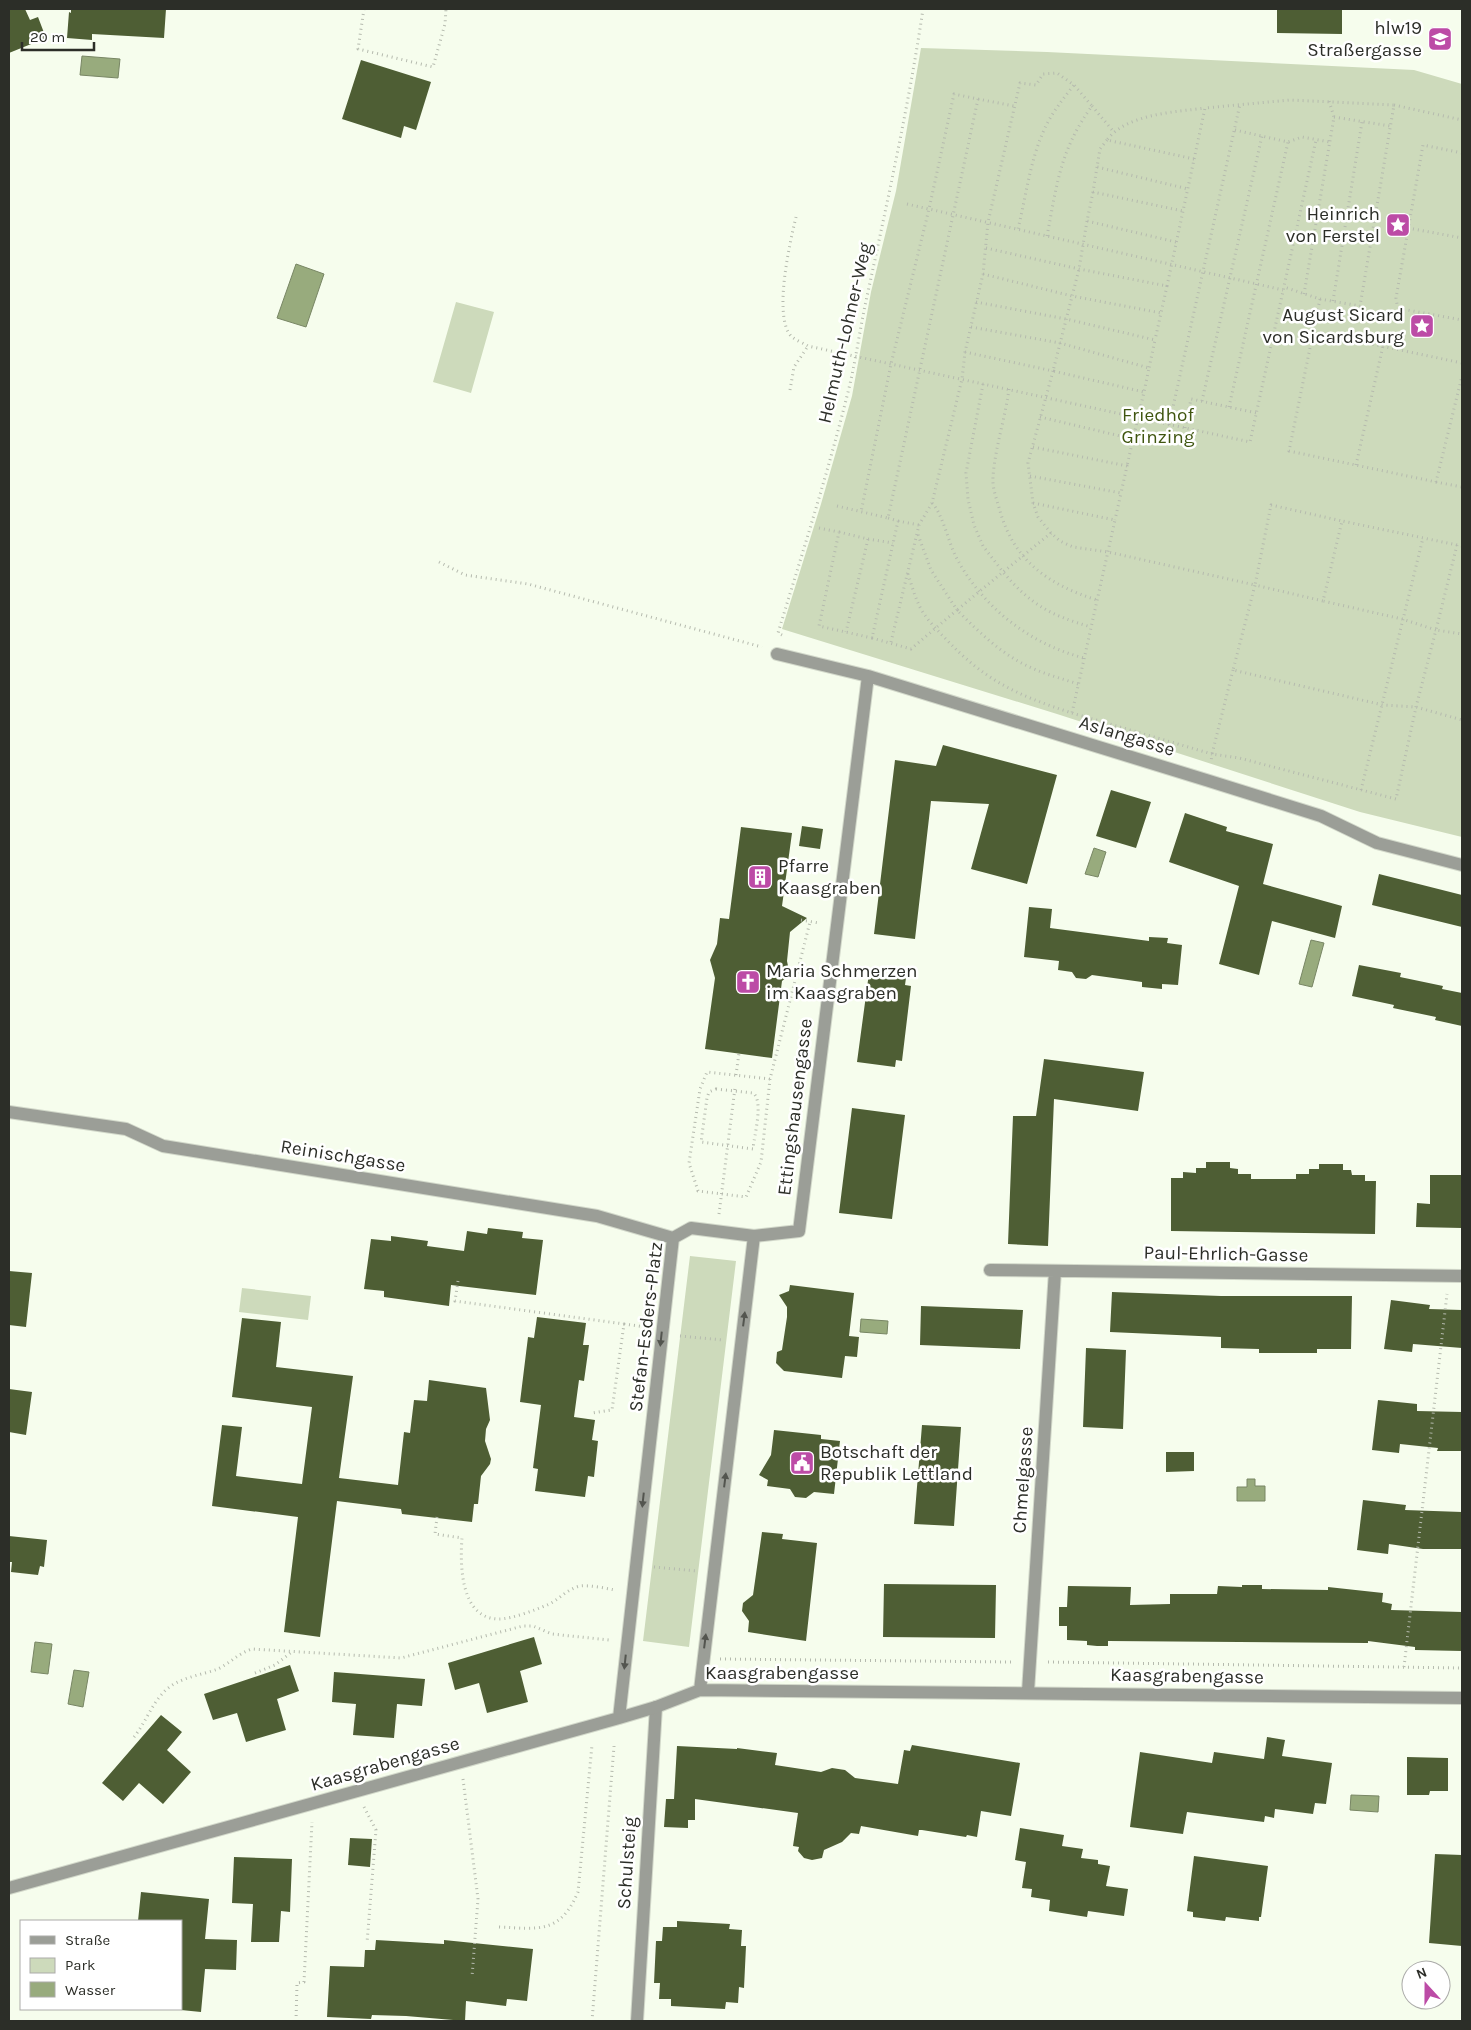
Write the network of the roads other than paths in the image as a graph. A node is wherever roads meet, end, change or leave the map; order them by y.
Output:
1 (777, 654) road end
2 (868, 676) junction
3 (1462, 865) edge
4 (9, 1112) edge
5 (754, 1236) junction
6 (673, 1238) junction
7 (990, 1270) dead end
8 (1055, 1271) junction
9 (1462, 1276) edge
10 (700, 1690) junction
11 (1028, 1692) junction
12 (1462, 1698) edge
13 (656, 1707) junction
14 (619, 1718) junction
15 (9, 1888) edge
16 (637, 2021) edge

1 - 2 street, Aslangasse
2 - 3 street, Aslangasse
2 - 5 street, Ettingshausengasse
4 - 6 street, Reinischgasse
5 - 6 street, Stefan-Esders-Platz
10 -> 5 street
6 -> 14 street, Stefan-Esders-Platz
7 - 8 street, Paul-Ehrlich-Gasse
8 - 9 street, Paul-Ehrlich-Gasse
8 - 11 street, Chmelgasse
10 - 11 street, Kaasgrabengasse
10 - 13 street, Kaasgrabengasse
11 - 12 street, Kaasgrabengasse
13 - 14 street, Kaasgrabengasse
13 - 16 street, Schulsteig
14 - 15 street, Kaasgrabengasse

